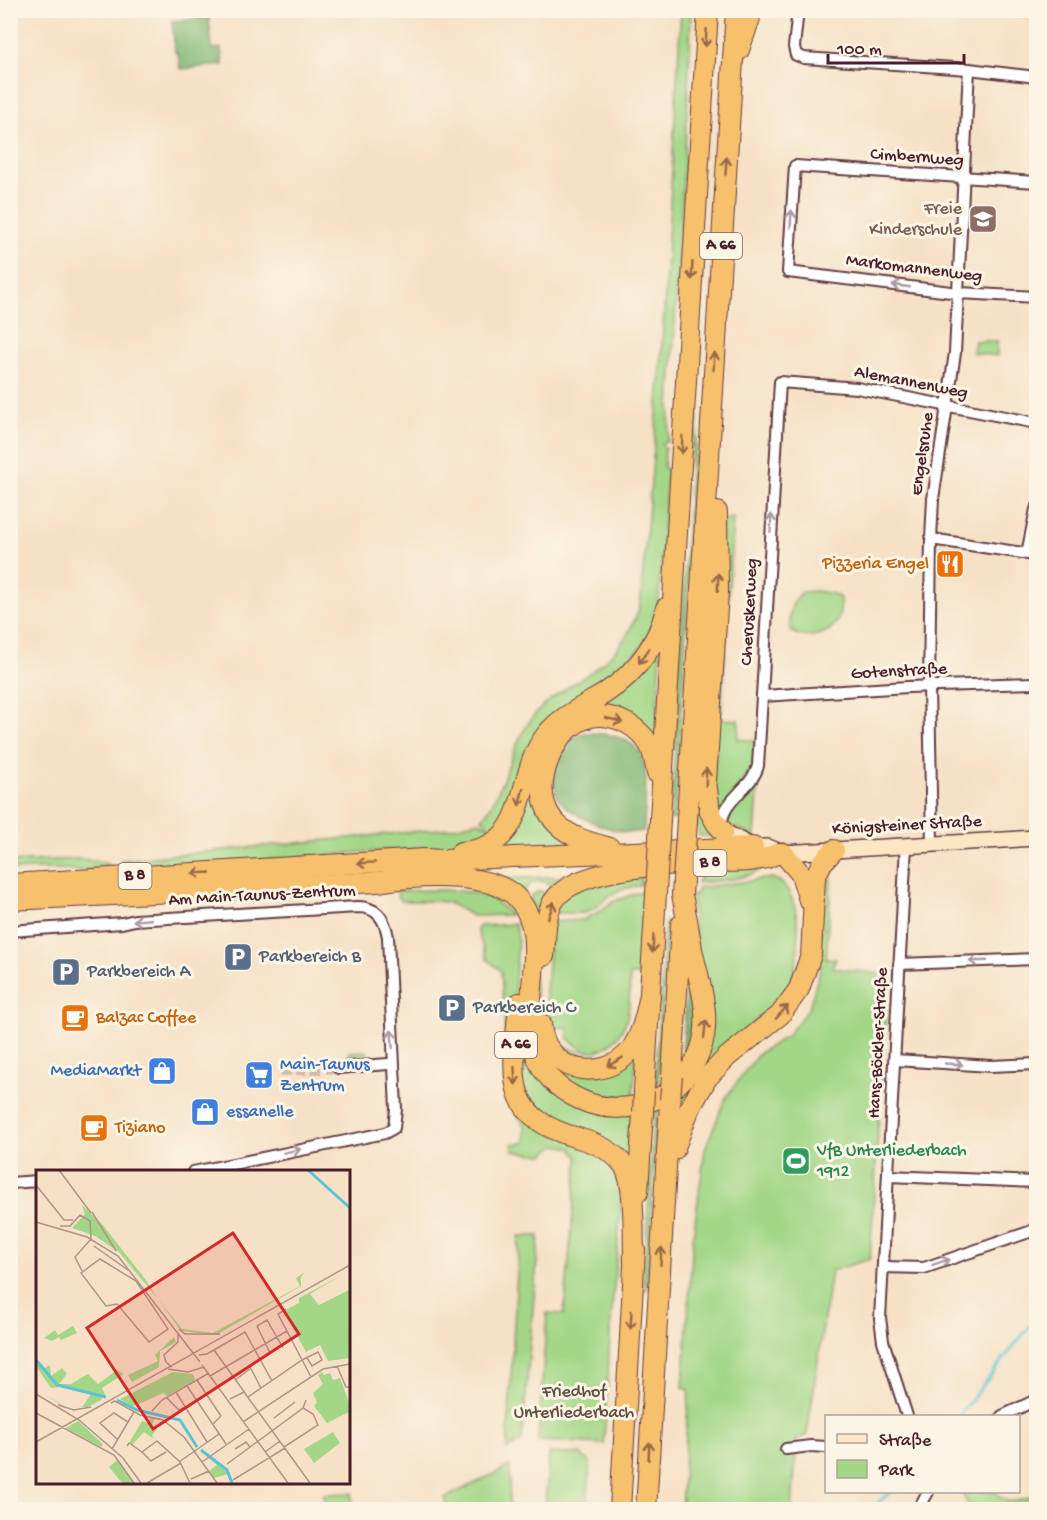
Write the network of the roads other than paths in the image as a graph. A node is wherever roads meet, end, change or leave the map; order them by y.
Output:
1 (708, 10) edge
2 (798, 10) edge
3 (743, 14) edge
4 (969, 69) junction
5 (1036, 77) edge
6 (964, 177) junction
7 (1036, 182) edge
8 (788, 272) joint
9 (959, 293) junction
10 (1036, 297) edge
11 (780, 382) joint
12 (946, 406) junction
13 (711, 419) junction
14 (1036, 423) edge
15 (1036, 510) edge
16 (931, 539) junction
17 (1032, 555) edge
18 (675, 562) junction
19 (1036, 683) edge
20 (929, 687) junction
21 (762, 696) junction
22 (660, 819) junction
23 (723, 831) junction
24 (1036, 838) edge
25 (932, 845) junction
26 (906, 846) junction
27 (753, 847) junction
28 (834, 850) junction
29 (621, 852) junction
30 (781, 853) junction
31 (640, 867) junction
32 (426, 868) junction
33 (378, 882) junction
34 (10, 884) edge
35 (682, 895) junction
36 (10, 900) edge
37 (812, 915) junction
38 (10, 931) edge
39 (1036, 959) edge
40 (899, 964) junction
41 (650, 995) junction
42 (895, 1060) junction
43 (388, 1064) dead end
44 (1036, 1064) edge
45 (338, 1068) tunnel mouth
46 (203, 1170) edge
47 (888, 1176) junction
48 (36, 1181) edge
49 (1036, 1182) edge
50 (10, 1183) edge
51 (665, 1190) junction
52 (1036, 1227) edge
53 (634, 1262) junction
54 (884, 1267) junction
55 (1036, 1400) edge
56 (907, 1415) edge
57 (1004, 1415) edge
58 (825, 1447) edge
59 (786, 1449) dead end
60 (927, 1493) edge
61 (620, 1509) edge
62 (646, 1509) edge
63 (918, 1509) edge

1 -> 18 highway, A 66
2 - 4 street
13 -> 3 highway, A 66
4 - 5 street
4 - 6 street, Engelsruhe
6 - 7 street, Cimbernweg
8 -> 6 street, Cimbernweg
6 - 9 street, Engelsruhe
9 -> 8 street, Markomannenweg
9 - 10 street, Markomannenweg
9 - 12 street, Engelsruhe
11 - 12 street, Alemannenweg
21 -> 11 street, Cheruskerweg
12 - 14 street, Alemannenweg
12 - 16 street, Engelsruhe
23 -> 13 highway
13 - 35 highway, A 66, bridge
15 - 17 street
16 - 17 street
16 - 20 street, Engelsruhe
18 - 22 highway, A 66
18 -> 32 highway
19 - 20 street, Gotenstraße
20 - 21 street, Gotenstraße
20 - 25 street, Engelsruhe
21 - 23 street, Cheruskerweg
29 -> 22 highway
22 -> 41 highway, A 66, bridge
23 - 27 main road
24 - 25 main road, Königsteiner Straße
25 - 26 main road, Königsteiner Straße
26 - 28 main road, Königsteiner Straße
26 - 40 street, Hans-Böckler-Straße
27 - 29 highway, B 8
27 - 30 main road, B 8
28 - 30 main road, Königsteiner Straße
28 - 37 highway
29 - 32 highway, B 8
30 - 31 highway, B 8
30 - 37 highway
31 - 32 highway, B 8
41 -> 31 highway
32 - 33 highway, B 8
32 -> 34 highway, B 8
32 -> 35 highway, A 66
33 - 36 highway, B 8
33 -> 53 highway, A 66
35 - 51 highway, A 66, bridge
51 -> 37 highway
46 -> 38 street, Am Main-Taunus-Zentrum
39 -> 40 street
40 - 42 street, Hans-Böckler-Straße
41 - 53 highway, A 66, bridge
42 -> 44 street
42 - 47 street, Hans-Böckler-Straße
43 - 45 street
47 - 49 street
47 - 54 street, Hans-Böckler-Straße
48 - 50 street
62 -> 51 highway, A 66
54 -> 52 street
53 -> 61 highway, A 66
54 - 56 street, Hans-Böckler-Straße
55 - 57 street
58 - 59 street
60 - 63 street

